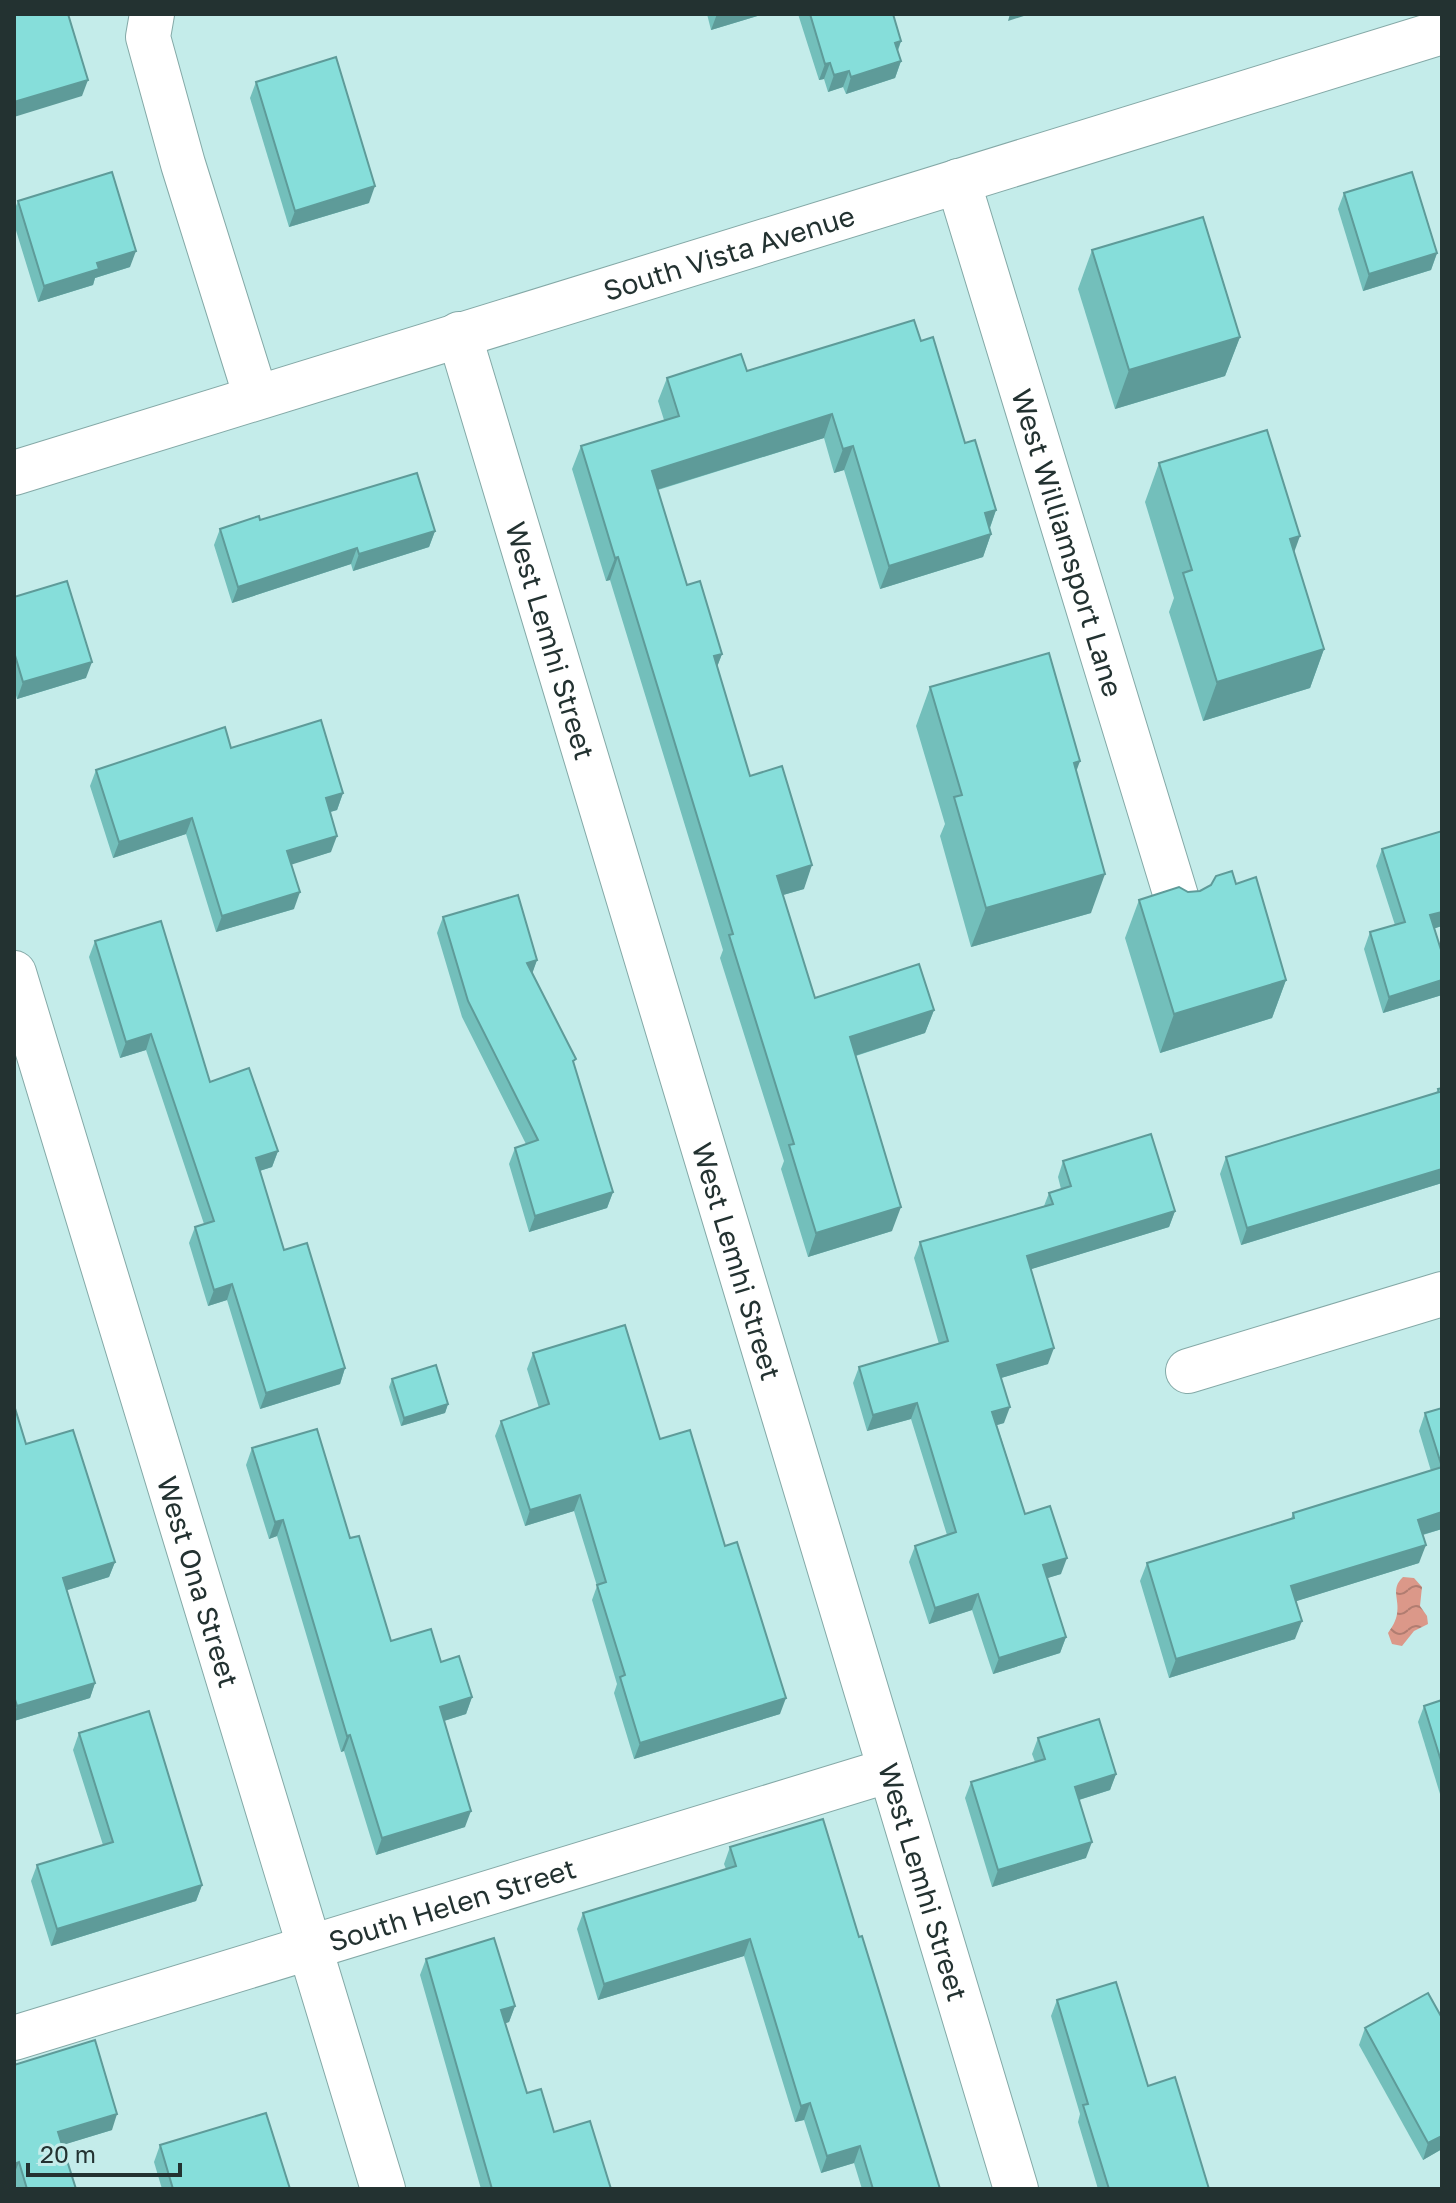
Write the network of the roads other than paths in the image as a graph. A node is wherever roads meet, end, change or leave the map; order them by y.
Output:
1 (152, 14) edge
2 (1442, 32) edge
3 (958, 181) junction
4 (459, 334) junction
5 (256, 397) junction
6 (14, 473) edge
7 (1179, 906) edge
8 (14, 973) edge
9 (1442, 1294) edge
10 (1188, 1371) dead end
11 (890, 1770) junction
12 (310, 1947) junction
13 (14, 2038) edge
14 (383, 2189) edge
15 (1016, 2189) edge

1 - 5 street
2 - 3 street, South Vista Avenue
3 - 4 street, South Vista Avenue
3 - 7 street, West Williamsport Lane
4 - 5 street, South Vista Avenue
4 - 11 street, West Lemhi Street
5 - 6 street, South Vista Avenue
8 - 12 street, West Ona Street
9 - 10 street
11 - 12 street, South Helen Street
11 - 15 street, West Lemhi Street
12 - 13 street, South Helen Street
12 - 14 street, West Ona Street

